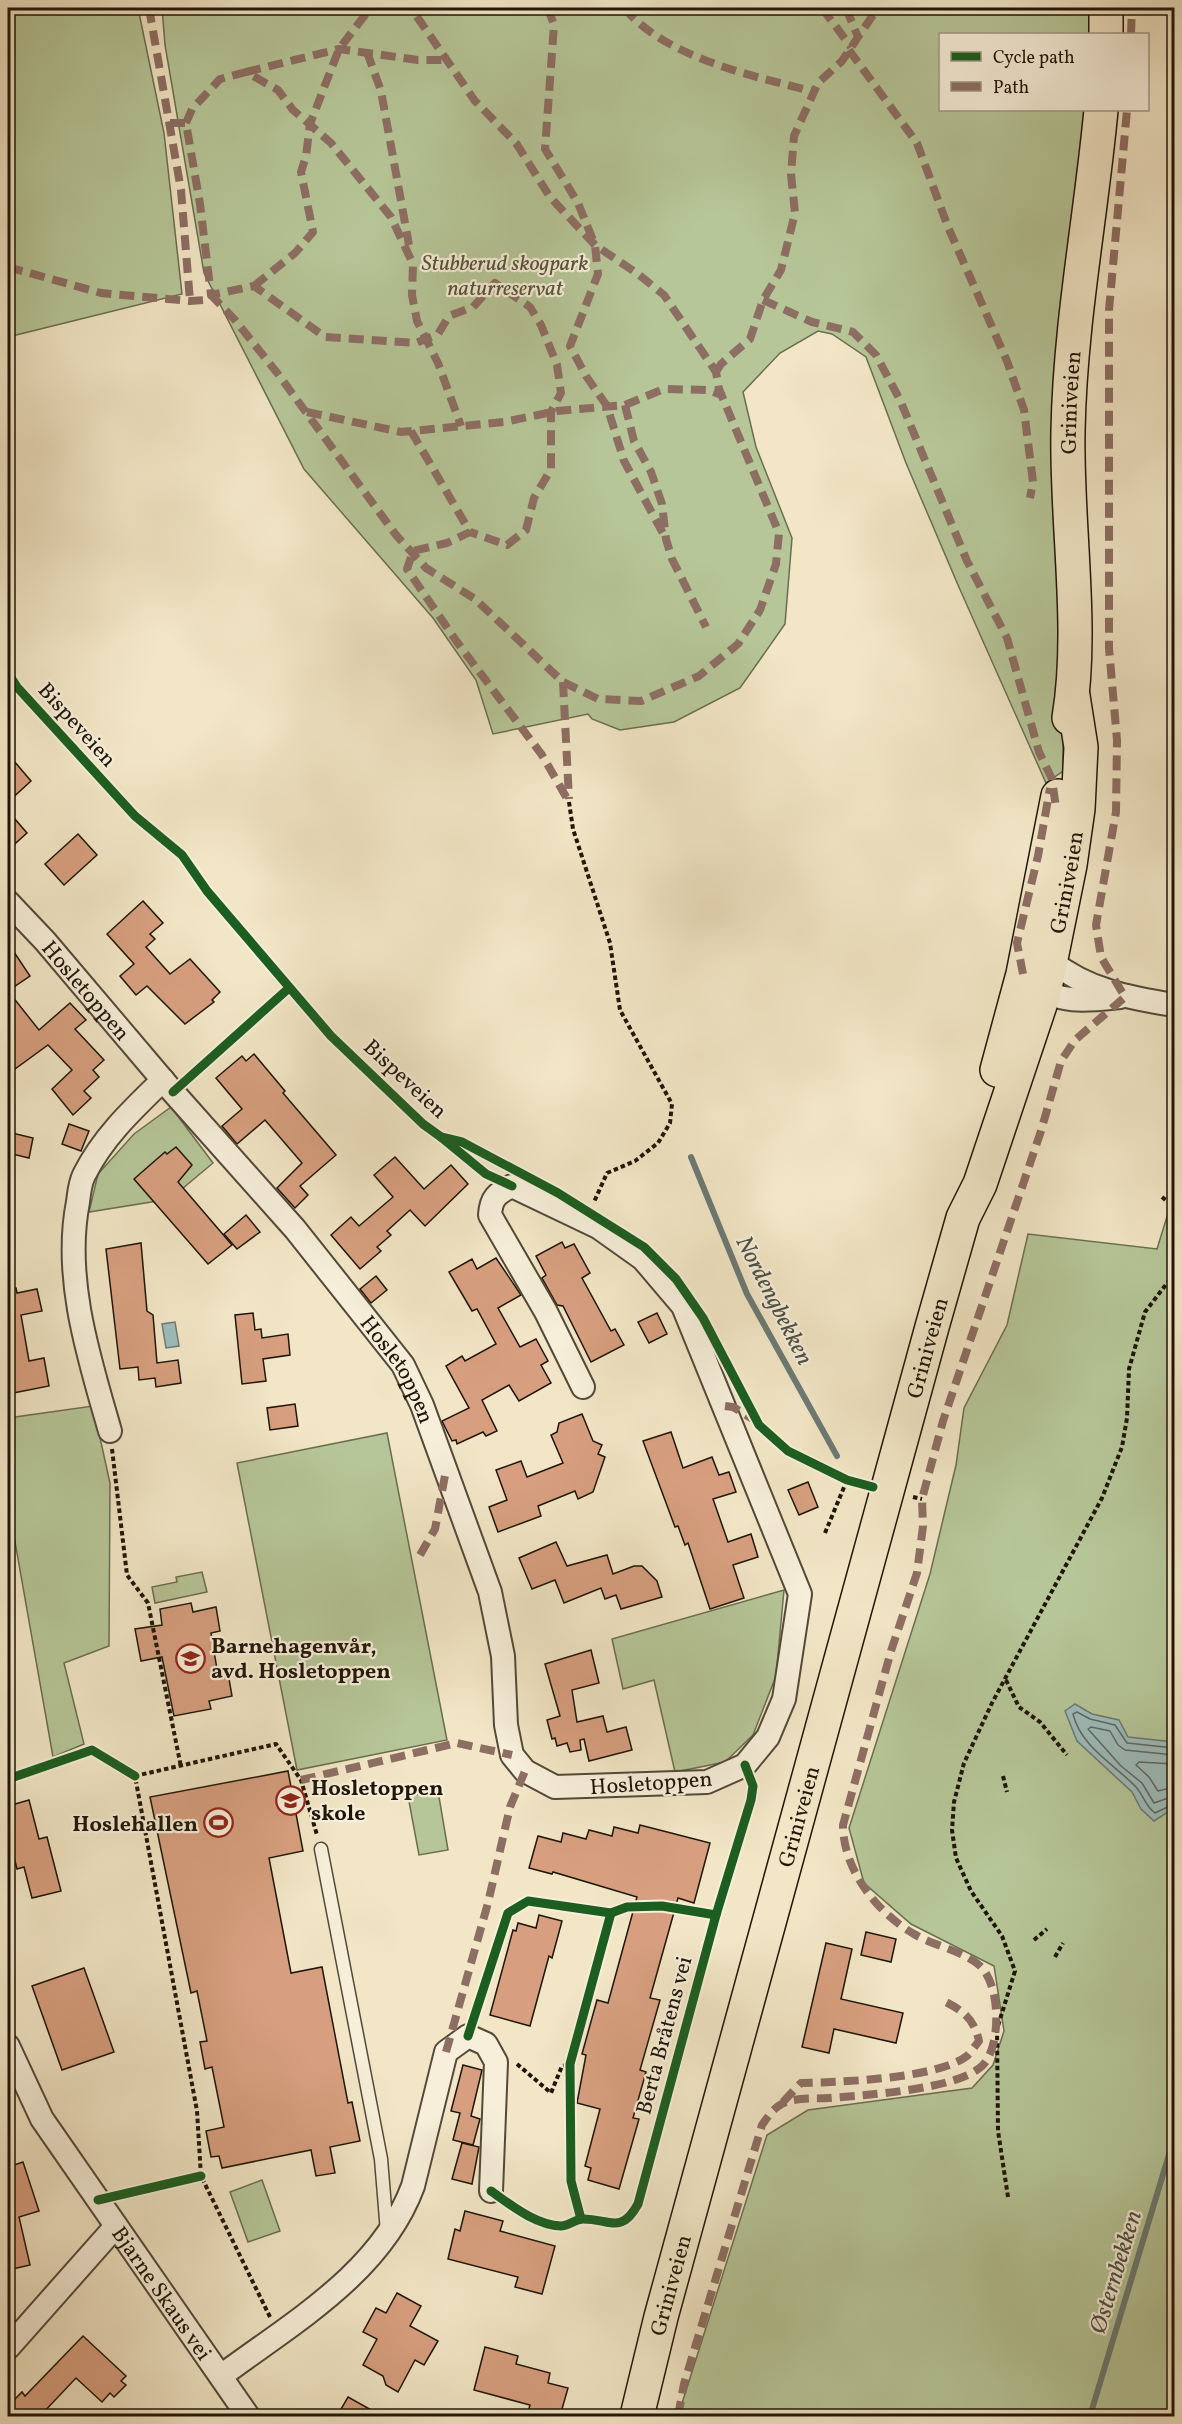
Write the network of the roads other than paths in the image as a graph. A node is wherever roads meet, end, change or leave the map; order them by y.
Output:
1 (1106, 8) edge
2 (1106, 33) edge
3 (1101, 111) edge
4 (8, 902) edge
5 (1040, 976) junction
6 (1125, 997) junction
7 (1174, 1005) edge
8 (163, 1080) junction
9 (583, 1387) dead end
10 (110, 1431) road end
11 (321, 1849) road end
12 (8, 2046) edge
13 (491, 2191) dead end
14 (116, 2226) junction
15 (387, 2233) junction
16 (8, 2348) edge
17 (221, 2376) junction
18 (248, 2416) edge
19 (637, 2416) edge

1 - 2 main road
3 - 5 main road, Griniveien
4 - 8 street, Hosletoppen
5 - 6 street, Griniveien
5 - 6 street, Griniveien
5 - 19 main road, Griniveien
6 - 7 street, Griniveien
8 - 9 street, Hosletoppen
8 - 10 street
11 - 15 lane
12 - 14 street, Bjarne Skaus vei
13 - 15 street
14 - 16 street
14 - 17 street, Bjarne Skaus vei
15 - 17 street
17 - 18 street, Bjarne Skaus vei

